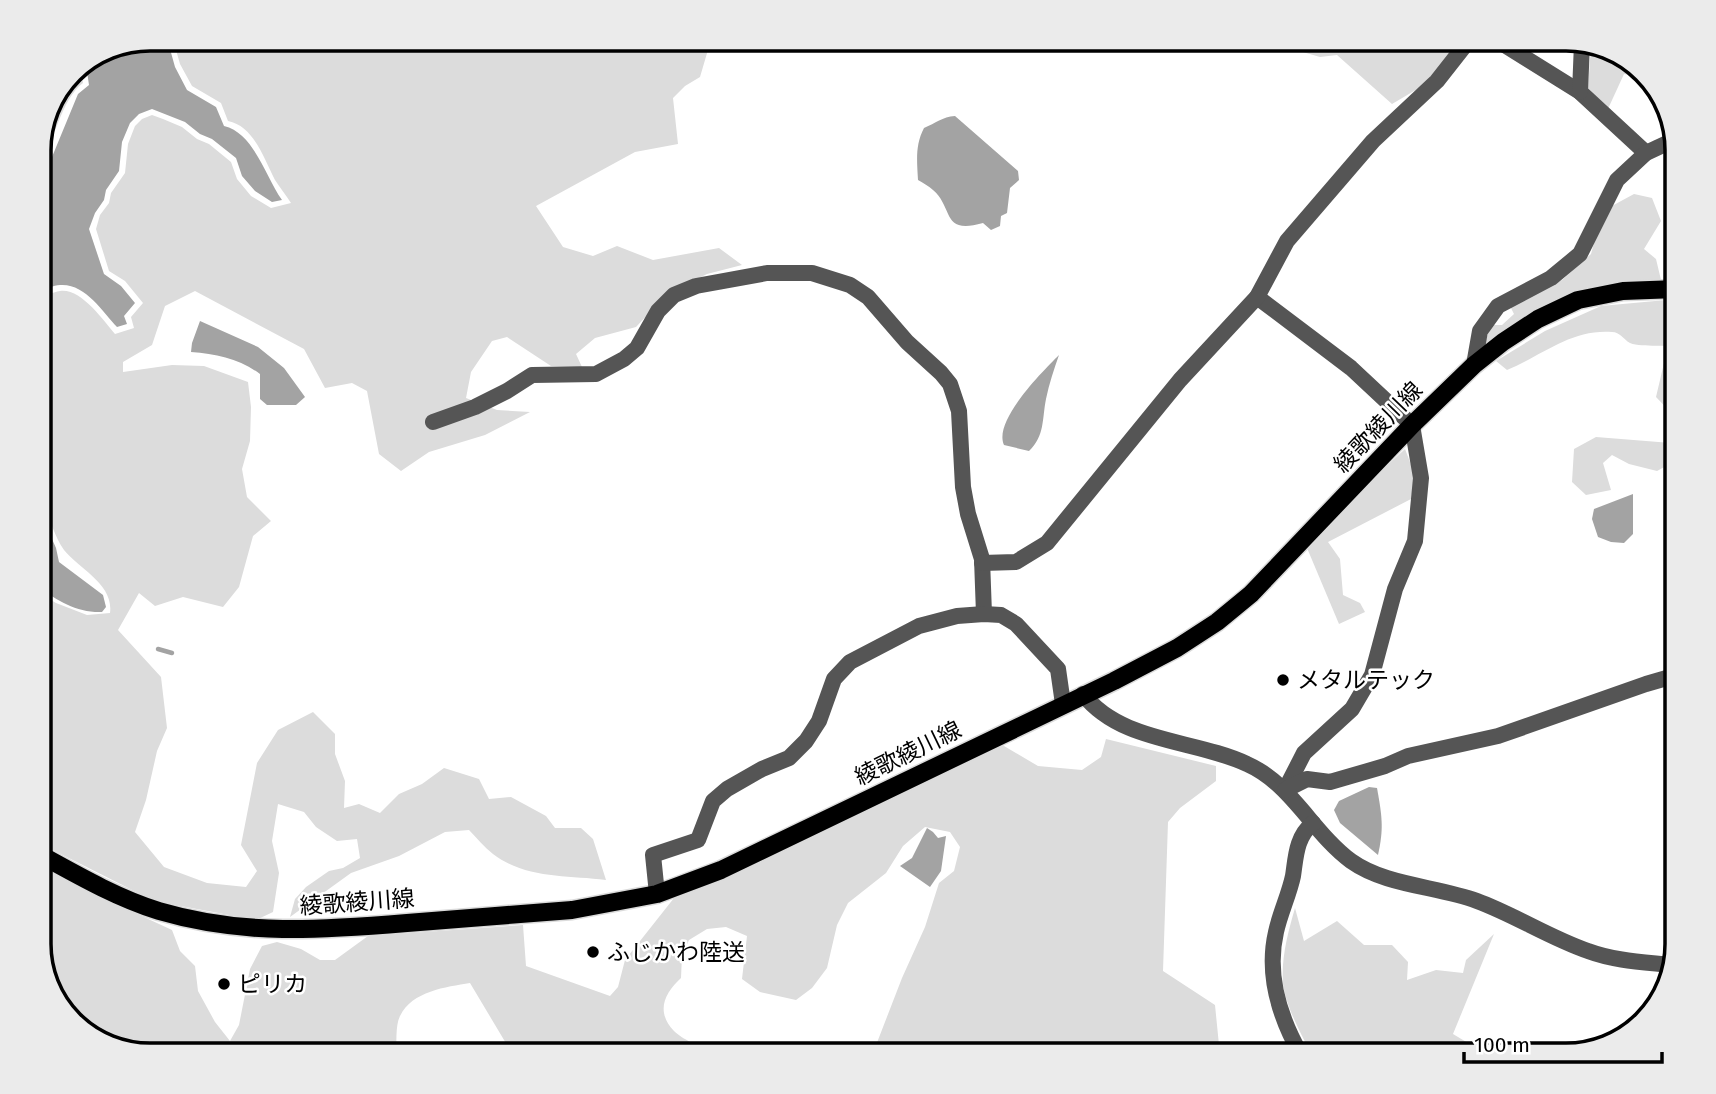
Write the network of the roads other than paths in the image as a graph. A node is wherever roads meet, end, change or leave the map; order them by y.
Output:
1 (1460, 51) edge
2 (1515, 51) edge
3 (1582, 53) edge
4 (1580, 92) junction
5 (1665, 144) edge
6 (1646, 153) junction
7 (1665, 289) edge
8 (1257, 297) junction
9 (1474, 365) junction
10 (433, 422) dead end
11 (1412, 425) junction
12 (982, 563) junction
13 (984, 614) junction
14 (1665, 679) edge
15 (1083, 694) junction
16 (1063, 704) junction
17 (1285, 790) junction
18 (1313, 822) junction
19 (51, 861) edge
20 (657, 894) junction
21 (1663, 964) edge
22 (1294, 1043) edge

1 - 8 street
2 - 4 street
3 - 4 street
4 - 6 street
5 - 6 street
6 - 9 street
7 - 9 main road, 綾歌綾川線
8 - 11 street
8 - 12 street
9 - 11 main road, 綾歌綾川線
10 - 12 street
11 - 15 main road, 綾歌綾川線
11 - 17 street
12 - 13 street
13 - 16 street
13 - 20 street
14 - 17 street
15 - 16 main road, 綾歌綾川線
15 - 17 street
16 - 20 main road, 綾歌綾川線
17 - 18 street
18 - 21 street
18 - 22 street
19 - 20 main road, 綾歌綾川線

